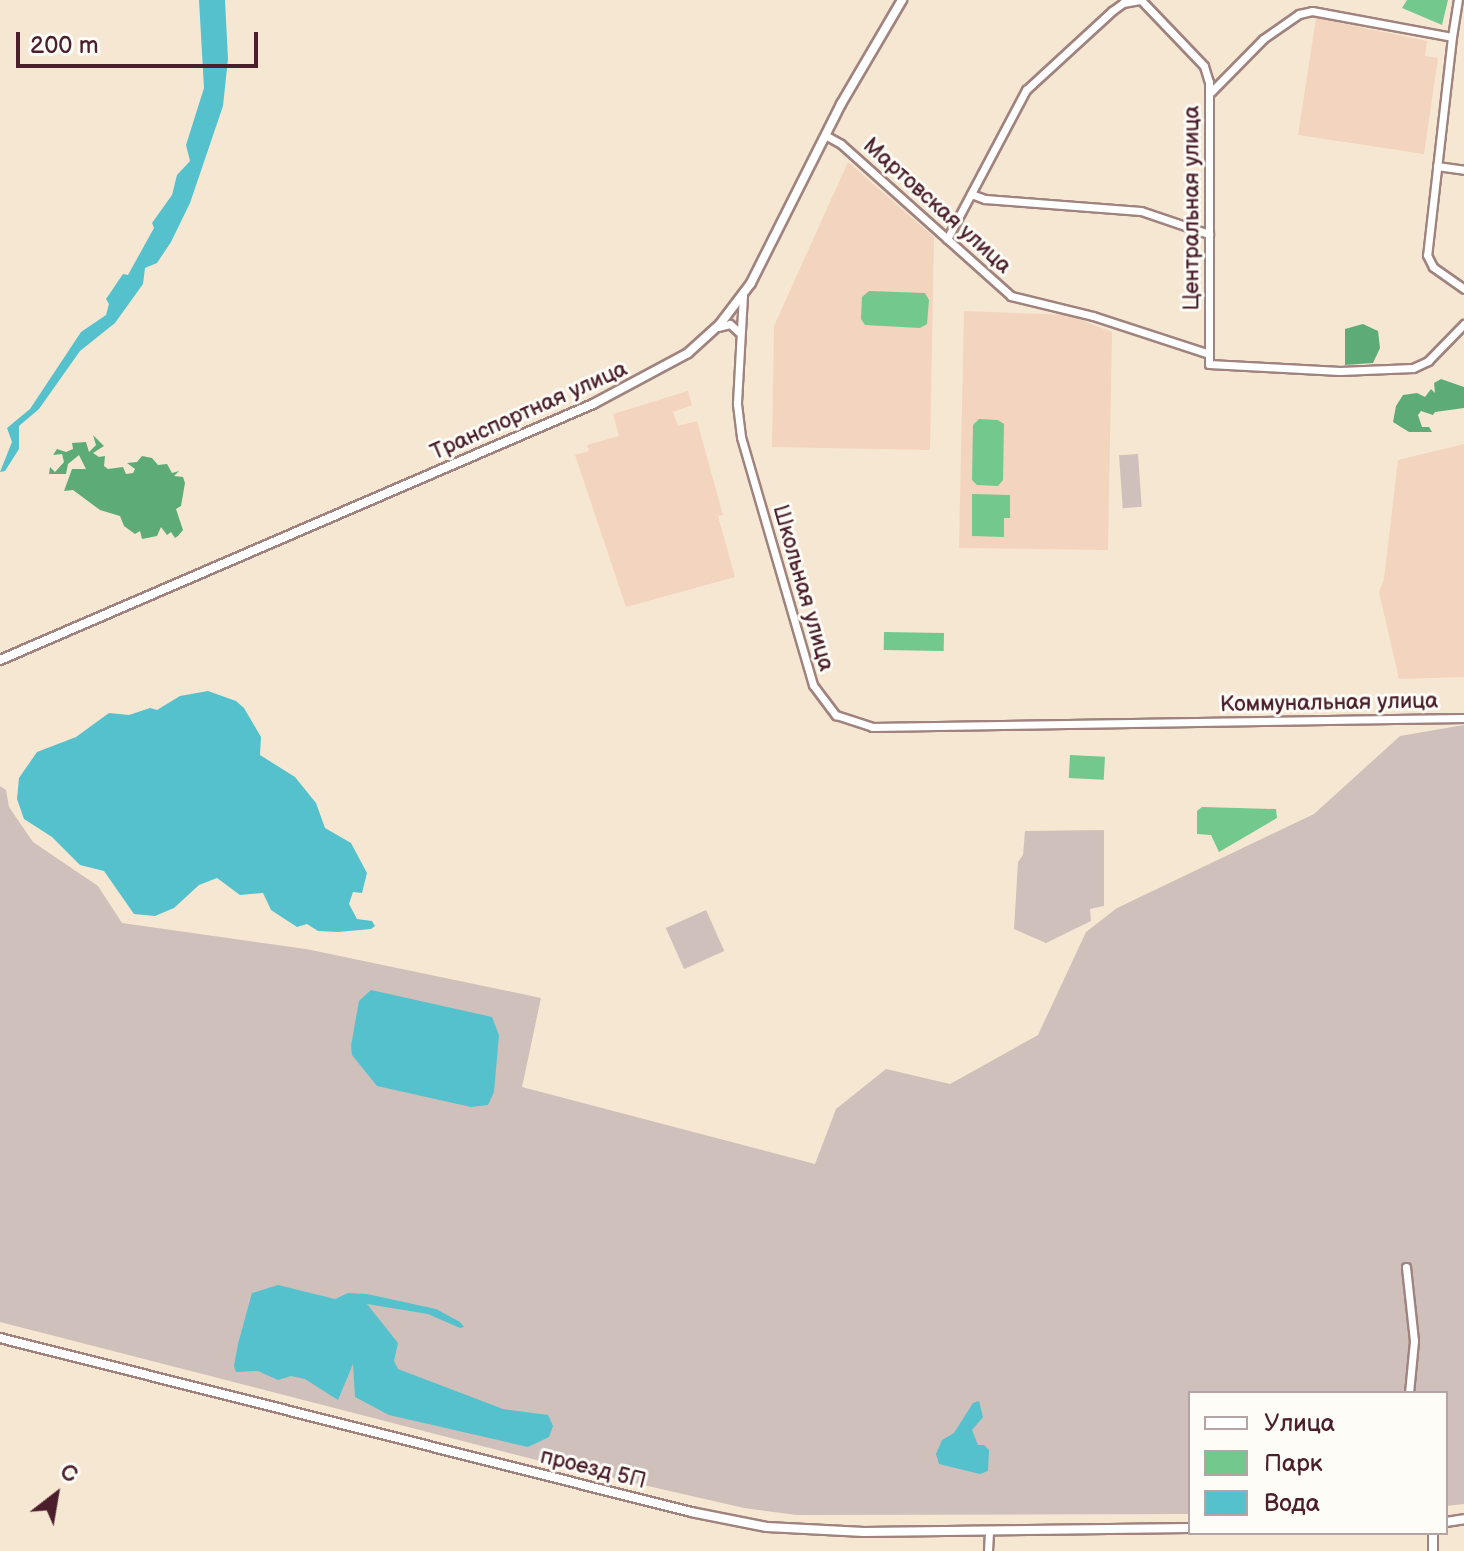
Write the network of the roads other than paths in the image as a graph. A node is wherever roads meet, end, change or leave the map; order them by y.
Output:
1 (902, 0) edge
2 (1141, 0) edge
3 (1309, 0) edge
4 (1458, 0) edge
5 (1312, 11) junction
6 (1452, 37) junction
7 (1204, 66) junction
8 (1229, 72) junction
9 (1211, 92) junction
10 (825, 135) junction
11 (1437, 166) junction
12 (1464, 170) edge
13 (971, 194) junction
14 (1209, 234) junction
15 (947, 239) junction
16 (1464, 289) edge
17 (743, 295) junction
18 (1464, 324) edge
19 (718, 327) junction
20 (739, 332) junction
21 (1209, 354) junction
22 (0, 660) edge
23 (1464, 718) edge
24 (1195, 723) joint
25 (1406, 1267) dead end
26 (0, 1338) edge
27 (1409, 1391) edge
28 (1188, 1528) edge
29 (989, 1531) junction
30 (988, 1551) edge

1 - 10 street, Транспортная улица
2 - 7 street
2 - 13 street
3 - 5 street
4 - 6 street
5 - 6 street
5 - 8 street, Центральная улица
6 - 11 street
7 - 8 street
7 - 9 street
8 - 9 street, Центральная улица
9 - 14 street, Центральная улица
10 - 15 street, Мартовская улица
10 - 17 street, Транспортная улица
11 - 12 street
11 - 16 street
13 - 14 street
13 - 15 street
14 - 21 street, Центральная улица
15 - 21 street, Мартовская улица
17 - 19 street, Транспортная улица
17 - 20 street, Школьная улица
18 - 21 street
19 - 20 street
19 - 22 street, Транспортная улица
20 - 24 street, Школьная улица
23 - 24 street, Коммунальная улица
25 - 27 street
26 - 29 street, проезд 5П
28 - 29 street, проезд 5П
29 - 30 street

